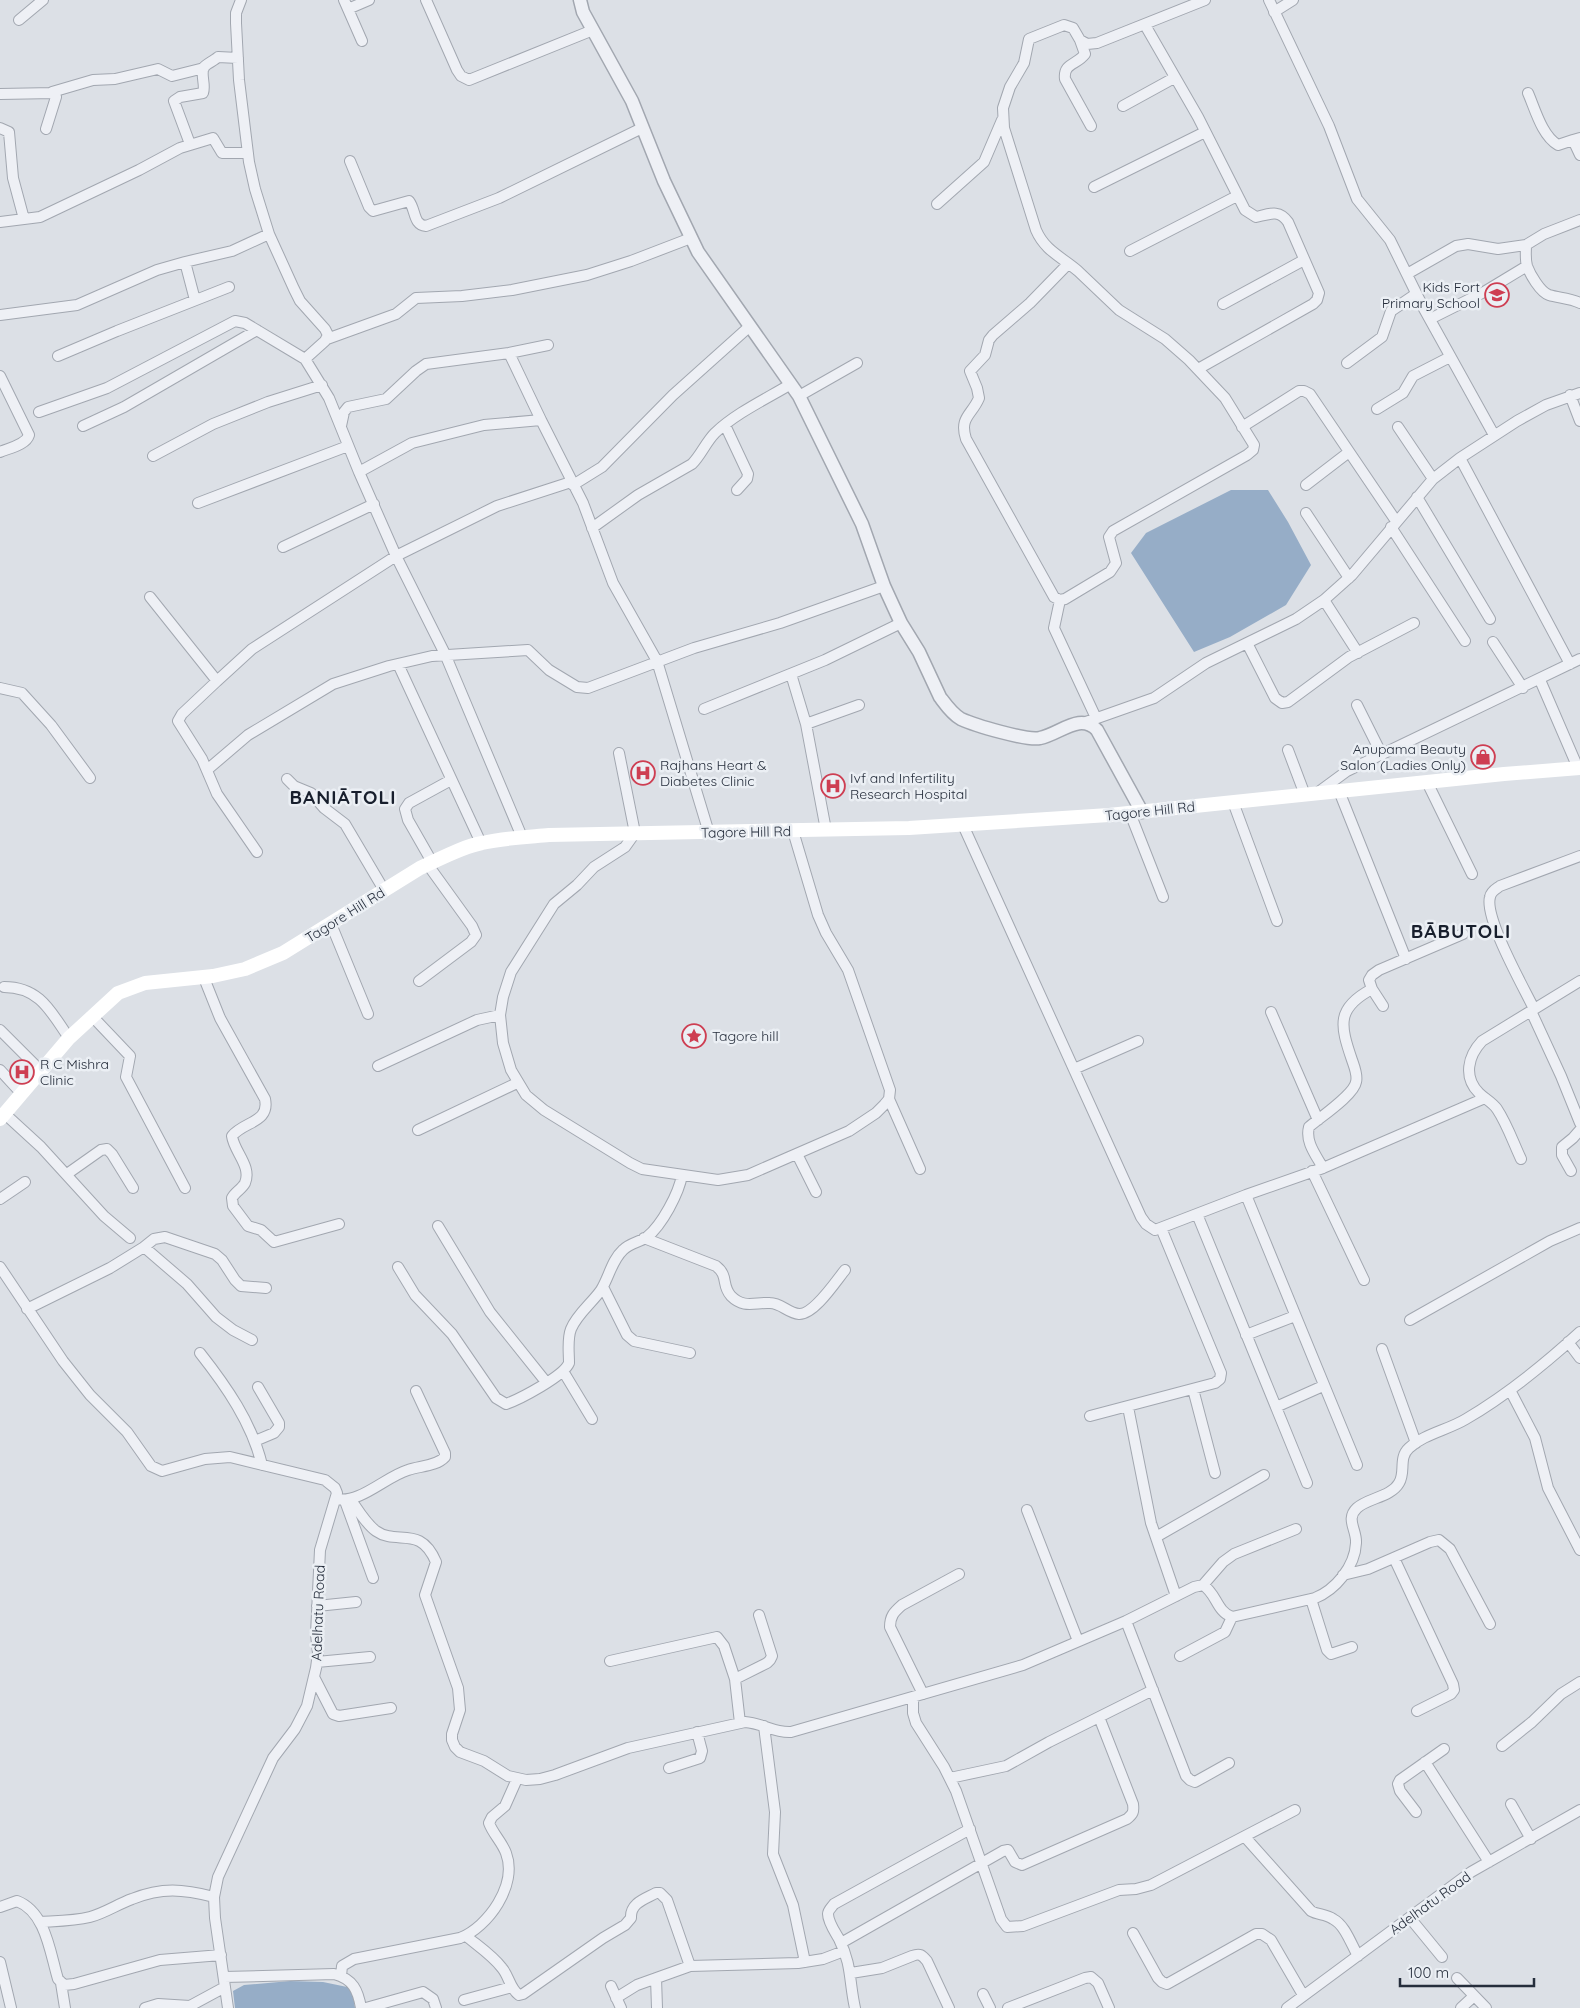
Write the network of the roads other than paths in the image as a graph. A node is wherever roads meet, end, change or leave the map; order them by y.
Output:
1 (43, 0) edge
2 (242, 0) edge
3 (369, 0) edge
4 (426, 0) edge
5 (580, 0) edge
6 (1205, 0) edge
7 (1269, 0) edge
8 (1294, 0) edge
9 (346, 4) edge
10 (1274, 12) junction
11 (19, 20) dead end
12 (1145, 25) junction
13 (593, 30) junction
14 (362, 40) dead end
15 (1080, 40) junction
16 (238, 58) junction
17 (204, 68) junction
18 (1174, 78) junction
19 (52, 92) junction
20 (1528, 93) dead end
21 (0, 94) edge
22 (1123, 106) dead end
23 (1002, 120) junction
24 (1091, 126) dead end
25 (0, 128) edge
26 (642, 128) junction
27 (46, 129) dead end
28 (1205, 132) junction
29 (1577, 139) edge
30 (190, 144) junction
31 (248, 153) junction
32 (1580, 155) edge
33 (350, 161) dead end
34 (1094, 187) dead end
35 (1237, 196) junction
36 (937, 204) dead end
37 (24, 219) junction
38 (1580, 220) edge
39 (0, 222) edge
40 (269, 234) junction
41 (691, 238) junction
42 (1526, 245) junction
43 (1130, 251) dead end
44 (1304, 260) junction
45 (185, 262) junction
46 (1068, 264) junction
47 (1527, 266) junction
48 (1407, 274) junction
49 (229, 287) dead end
50 (1416, 294) junction
51 (195, 300) junction
52 (1580, 302) edge
53 (1223, 304) dead end
54 (0, 315) edge
55 (1430, 319) junction
56 (750, 326) junction
57 (257, 330) junction
58 (327, 339) junction
59 (548, 345) dead end
60 (509, 353) junction
61 (58, 356) dead end
62 (1450, 357) junction
63 (305, 359) junction
64 (857, 363) dead end
65 (1347, 363) dead end
66 (1198, 369) junction
67 (0, 376) edge
68 (791, 384) junction
69 (322, 385) junction
70 (1575, 394) edge
71 (799, 396) junction
72 (1377, 409) dead end
73 (39, 412) dead end
74 (541, 420) junction
75 (1580, 421) edge
76 (725, 425) junction
77 (83, 426) dead end
78 (340, 427) junction
79 (1242, 427) junction
80 (1398, 427) dead end
81 (1494, 435) junction
82 (348, 446) junction
83 (0, 452) edge
84 (1349, 452) junction
85 (153, 456) dead end
86 (1460, 458) junction
87 (359, 472) junction
88 (1433, 480) junction
89 (572, 484) junction
90 (1306, 485) dead end
91 (737, 490) dead end
92 (1417, 497) junction
93 (198, 503) dead end
94 (374, 504) junction
95 (1306, 513) dead end
96 (1394, 524) junction
97 (592, 528) junction
98 (283, 547) dead end
99 (396, 556) junction
100 (1349, 578) junction
101 (884, 586) junction
102 (150, 597) dead end
103 (1060, 600) junction
104 (1324, 600) junction
105 (1490, 619) dead end
106 (901, 623) junction
107 (1414, 623) dead end
108 (1465, 641) dead end
109 (1493, 642) dead end
110 (1247, 643) junction
111 (1358, 652) junction
112 (446, 654) junction
113 (1580, 660) edge
114 (657, 661) junction
115 (398, 664) junction
116 (1570, 664) junction
117 (791, 674) junction
118 (1540, 680) junction
119 (217, 681) junction
120 (0, 688) edge
121 (1523, 688) junction
122 (859, 705) dead end
123 (1357, 705) dead end
124 (704, 709) dead end
125 (1091, 720) junction
126 (806, 724) junction
127 (1288, 750) dead end
128 (619, 753) dead end
129 (1382, 755) junction
130 (1579, 768) edge
131 (207, 770) junction
132 (90, 778) dead end
133 (287, 779) dead end
134 (451, 780) junction
135 (1427, 782) junction
136 (1339, 791) junction
137 (1311, 794) junction
138 (1233, 802) junction
139 (1136, 812) junction
140 (963, 825) junction
141 (826, 830) junction
142 (793, 831) junction
143 (709, 833) junction
144 (635, 834) junction
145 (522, 837) junction
146 (481, 843) junction
147 (257, 852) dead end
148 (1580, 856) edge
149 (430, 864) junction
150 (1472, 874) dead end
151 (384, 890) junction
152 (1163, 897) dead end
153 (1277, 921) dead end
154 (331, 924) junction
155 (1463, 934) dead end
156 (1406, 959) junction
157 (204, 978) junction
158 (419, 981) dead end
159 (1580, 981) edge
160 (4, 987) dead end
161 (1372, 989) junction
162 (1383, 1006) dead end
163 (1532, 1010) junction
164 (1271, 1012) dead end
165 (368, 1014) dead end
166 (500, 1015) junction
167 (92, 1016) junction
168 (0, 1030) edge
169 (69, 1038) junction
170 (1138, 1041) dead end
171 (378, 1066) dead end
172 (1074, 1069) junction
173 (0, 1070) edge
174 (41, 1071) junction
175 (517, 1082) junction
176 (22, 1094) junction
177 (1485, 1098) junction
178 (889, 1099) junction
179 (2, 1117) edge
180 (1318, 1120) junction
181 (1580, 1123) edge
182 (418, 1130) dead end
183 (1580, 1130) edge
184 (797, 1154) junction
185 (1520, 1159) dead end
186 (920, 1169) dead end
187 (1318, 1169) junction
188 (1571, 1171) dead end
189 (66, 1174) junction
190 (682, 1175) junction
191 (25, 1182) dead end
192 (133, 1188) dead end
193 (185, 1188) dead end
194 (816, 1192) dead end
195 (1246, 1195) junction
196 (0, 1199) edge
197 (1196, 1214) junction
198 (339, 1224) dead end
199 (438, 1226) dead end
200 (1161, 1228) junction
201 (1580, 1228) edge
202 (130, 1238) dead end
203 (644, 1238) junction
204 (144, 1247) junction
205 (0, 1267) edge
206 (398, 1267) dead end
207 (845, 1270) dead end
208 (1364, 1280) dead end
209 (603, 1287) junction
210 (266, 1288) dead end
211 (27, 1309) junction
212 (1295, 1316) junction
213 (1410, 1320) dead end
214 (1580, 1332) edge
215 (1246, 1335) junction
216 (252, 1340) dead end
217 (1568, 1342) junction
218 (1382, 1350) dead end
219 (200, 1353) dead end
220 (690, 1353) dead end
221 (1580, 1358) edge
222 (563, 1371) junction
223 (546, 1382) junction
224 (1323, 1386) junction
225 (258, 1387) dead end
226 (1192, 1389) junction
227 (1510, 1390) junction
228 (416, 1391) dead end
229 (1128, 1406) junction
230 (1276, 1407) junction
231 (1090, 1416) dead end
232 (592, 1419) dead end
233 (255, 1441) junction
234 (1416, 1443) junction
235 (262, 1465) junction
236 (1357, 1465) dead end
237 (1215, 1472) dead end
238 (1264, 1474) dead end
239 (1307, 1483) dead end
240 (344, 1500) junction
241 (1027, 1510) dead end
242 (1296, 1529) dead end
243 (1156, 1537) junction
244 (1580, 1550) edge
245 (1394, 1558) junction
246 (959, 1574) dead end
247 (1343, 1574) junction
248 (373, 1578) dead end
249 (1203, 1585) junction
250 (1176, 1596) junction
251 (1311, 1599) junction
252 (356, 1602) dead end
253 (317, 1606) junction
254 (759, 1615) dead end
255 (1232, 1617) junction
256 (1126, 1621) junction
257 (1490, 1624) dead end
258 (1078, 1641) junction
259 (1352, 1647) dead end
260 (1180, 1656) dead end
261 (370, 1657) dead end
262 (610, 1661) dead end
263 (317, 1662) junction
264 (314, 1677) junction
265 (735, 1679) junction
266 (1580, 1682) edge
267 (1153, 1690) junction
268 (918, 1695) junction
269 (392, 1708) dead end
270 (1417, 1711) dead end
271 (1099, 1717) junction
272 (740, 1723) junction
273 (764, 1726) junction
274 (696, 1732) junction
275 (1502, 1746) dead end
276 (1444, 1749) dead end
277 (1425, 1762) junction
278 (1229, 1763) dead end
279 (669, 1768) dead end
280 (950, 1778) junction
281 (517, 1779) junction
282 (1512, 1804) dead end
283 (1295, 1810) dead end
284 (1580, 1810) edge
285 (1416, 1812) dead end
286 (970, 1829) junction
287 (1245, 1837) junction
288 (1531, 1839) junction
289 (1489, 1862) junction
290 (980, 1863) junction
291 (214, 1897) junction
292 (0, 1907) edge
293 (1410, 1918) junction
294 (40, 1922) junction
295 (1133, 1933) dead end
296 (466, 1936) junction
297 (842, 1947) junction
298 (221, 1955) junction
299 (1358, 1956) junction
300 (1442, 1957) dead end
301 (0, 1962) edge
302 (805, 1962) junction
303 (690, 1966) junction
304 (851, 1973) junction
305 (341, 1976) junction
306 (656, 1978) junction
307 (1456, 1978) dead end
308 (224, 1982) junction
309 (60, 1983) junction
310 (611, 1986) dead end
311 (512, 1987) junction
312 (983, 1994) dead end
313 (1303, 1995) junction
314 (1474, 1996) junction
315 (464, 2000) dead end
316 (618, 2003) edge
317 (11, 2008) edge
318 (66, 2008) edge
319 (145, 2008) edge
320 (228, 2008) edge
321 (361, 2008) edge
322 (366, 2008) edge
323 (436, 2008) edge
324 (656, 2008) edge
325 (854, 2008) edge
326 (948, 2008) edge
327 (990, 2008) edge
328 (1008, 2008) edge
329 (1109, 2008) edge
330 (1287, 2008) edge
331 (1461, 2008) edge
332 (1486, 2008) edge

1 - 11 street
2 - 16 street
3 - 9 street
4 - 13 street
5 - 13 street
6 - 12 street
7 - 10 street
8 - 10 street
9 - 14 street
10 - 48 street
12 - 15 street
12 - 18 street
13 - 26 street
15 - 23 street
15 - 24 street
16 - 17 street
16 - 31 street
17 - 19 street
17 - 30 street
18 - 22 street
18 - 28 street
19 - 21 street
19 - 27 street
20 - 29 street
23 - 36 street
23 - 46 street
25 - 37 street
26 - 33 street
26 - 41 street
28 - 34 street
28 - 35 street
29 - 32 street
30 - 31 street
30 - 37 street
31 - 40 street
35 - 43 street
35 - 44 street
37 - 39 street
38 - 42 street
40 - 45 street
40 - 58 street
41 - 56 street
41 - 58 street
42 - 47 street
42 - 48 street
44 - 53 street
44 - 66 street
45 - 51 street
45 - 54 street
46 - 66 street
46 - 103 street
47 - 52 street
47 - 55 street
48 - 50 street
49 - 51 street
50 - 55 street
50 - 65 street
51 - 61 street
55 - 62 street
56 - 68 street
56 - 89 street
57 - 63 street
57 - 73 street
57 - 77 street
58 - 63 street
59 - 60 street
60 - 74 street
60 - 78 street
62 - 72 street
62 - 81 street
63 - 69 street
64 - 71 street
66 - 79 street
67 - 83 street
68 - 71 street
68 - 76 street
69 - 78 street
69 - 85 street
70 - 75 street
70 - 81 street
71 - 101 street
74 - 87 street
74 - 89 street
76 - 91 street
76 - 97 street
78 - 82 street
79 - 84 street
79 - 103 street
80 - 88 street
81 - 86 street
82 - 87 street
82 - 93 street
84 - 90 street
84 - 96 street
86 - 88 street
86 - 116 street
87 - 94 street
88 - 92 street
89 - 97 street
89 - 99 street
92 - 96 street
92 - 105 street
94 - 98 street
94 - 99 street
95 - 100 street
96 - 100 street
96 - 108 street
97 - 114 street
99 - 112 street
99 - 119 street
100 - 104 street
101 - 106 street
101 - 114 street
102 - 119 street
103 - 125 street
104 - 110 street
104 - 111 street
106 - 117 street
106 - 125 street
107 - 111 street
109 - 121 street
110 - 111 street
110 - 125 street
112 - 114 street
112 - 115 street
112 - 145 street
113 - 116 street
114 - 143 street
115 - 131 street
115 - 134 street
116 - 118 street
117 - 124 street
117 - 126 street
118 - 121 street
118 - 130 street
119 - 131 street
120 - 132 street
121 - 129 street
122 - 126 street
123 - 129 street
125 - 139 street
126 - 141 street
127 - 137 street
128 - 144 street
129 - 137 street
130 - 135 main road, Tagore Hill Rd
131 - 147 street
133 - 151 street
134 - 146 street
134 - 149 street
135 - 136 main road, Tagore Hill Rd
135 - 150 street
136 - 137 main road, Tagore Hill Rd
136 - 156 street
137 - 138 main road, Tagore Hill Rd
138 - 139 main road, Tagore Hill Rd
138 - 153 street
139 - 140 main road, Tagore Hill Rd
139 - 152 street
140 - 141 main road, Tagore Hill Rd
140 - 172 street
141 - 142 main road, Tagore Hill Rd
142 - 143 main road, Tagore Hill Rd
142 - 178 street
143 - 144 main road, Tagore Hill Rd
144 - 145 main road, Tagore Hill Rd
144 - 166 street
145 - 146 main road, Tagore Hill Rd
146 - 149 main road, Tagore Hill Rd
148 - 163 street
149 - 151 main road, Tagore Hill Rd
149 - 158 street
151 - 154 main road, Tagore Hill Rd
154 - 157 main road, Tagore Hill Rd
154 - 165 street
155 - 156 street
156 - 161 street
157 - 167 main road, Tagore Hill Rd
157 - 198 street
159 - 163 street
160 - 169 street
161 - 162 street
161 - 180 street
163 - 177 street
163 - 181 street
164 - 180 street
166 - 171 street
166 - 175 street
167 - 169 main road, Tagore Hill Rd
167 - 193 street
168 - 174 street
169 - 174 main road, Tagore Hill Rd
170 - 172 street
172 - 200 street
173 - 176 street
174 - 176 main road, Tagore Hill Rd
175 - 182 street
175 - 190 street
176 - 179 main road, Tagore Hill Rd
177 - 185 street
177 - 187 street
178 - 184 street
178 - 186 street
179 - 189 street
180 - 187 street
183 - 188 street
184 - 190 street
184 - 194 street
187 - 195 street
187 - 208 street
189 - 192 street
189 - 202 street
190 - 203 street
191 - 196 street
195 - 197 street
195 - 212 street
197 - 200 street
197 - 215 street
199 - 223 street
200 - 226 street
201 - 213 street
203 - 207 street
203 - 209 street
204 - 210 street
204 - 211 street
204 - 216 street
205 - 211 street
206 - 223 street
209 - 220 street
209 - 222 street
211 - 235 street
212 - 215 street
212 - 224 street
214 - 217 street
215 - 230 street
217 - 221 street
217 - 227 street
218 - 234 street
219 - 233 street
222 - 223 street
222 - 232 street
224 - 230 street
224 - 236 street
225 - 233 street
226 - 229 street
226 - 237 street
227 - 234 street
227 - 244 street
228 - 240 street
229 - 231 street
229 - 243 street
230 - 239 street
233 - 235 street
234 - 247 street
235 - 240 street
238 - 243 street
240 - 248 street
240 - 253 street, Adelhatu Road
240 - 281 street
241 - 258 street
242 - 249 street
243 - 250 street
245 - 247 street
245 - 257 street
245 - 270 street
246 - 268 street
247 - 251 street
249 - 250 street
249 - 255 street
250 - 256 street
251 - 255 street
251 - 259 street
252 - 253 street
253 - 263 street, Adelhatu Road
254 - 265 street
255 - 260 street
256 - 258 street
256 - 267 street
258 - 268 street
261 - 263 street
262 - 265 street
263 - 264 street, Adelhatu Road
264 - 269 street
264 - 291 street, Adelhatu Road
265 - 272 street
266 - 275 street
267 - 271 street
267 - 278 street
268 - 273 street
268 - 280 street
271 - 280 street
271 - 290 street
272 - 273 street
272 - 274 street
273 - 302 street
274 - 279 street
274 - 281 street
276 - 277 street
277 - 285 street
277 - 289 street
280 - 286 street
281 - 296 street
282 - 288 street
283 - 287 street
284 - 288 street, Adelhatu Road
286 - 290 street
286 - 297 street
287 - 290 street
287 - 299 street
288 - 289 street, Adelhatu Road
289 - 293 street, Adelhatu Road
290 - 297 street
291 - 294 street
291 - 298 street, Adelhatu Road
292 - 294 street
293 - 299 street, Adelhatu Road
293 - 300 street
294 - 309 street
295 - 313 street
296 - 305 street
296 - 311 street
297 - 302 street
297 - 304 street
298 - 308 street, Adelhatu Road
298 - 309 street
299 - 313 street, Adelhatu Road
301 - 317 street
302 - 303 street
303 - 306 street
303 - 311 street
304 - 325 street
304 - 326 street
305 - 308 street
305 - 321 street
306 - 316 street
306 - 324 street
307 - 314 street
308 - 319 street
308 - 320 street, Adelhatu Road
309 - 318 street
310 - 316 street
311 - 315 street
312 - 327 street
313 - 330 street, Adelhatu Road
314 - 331 street
314 - 332 street
322 - 323 street
328 - 329 street

